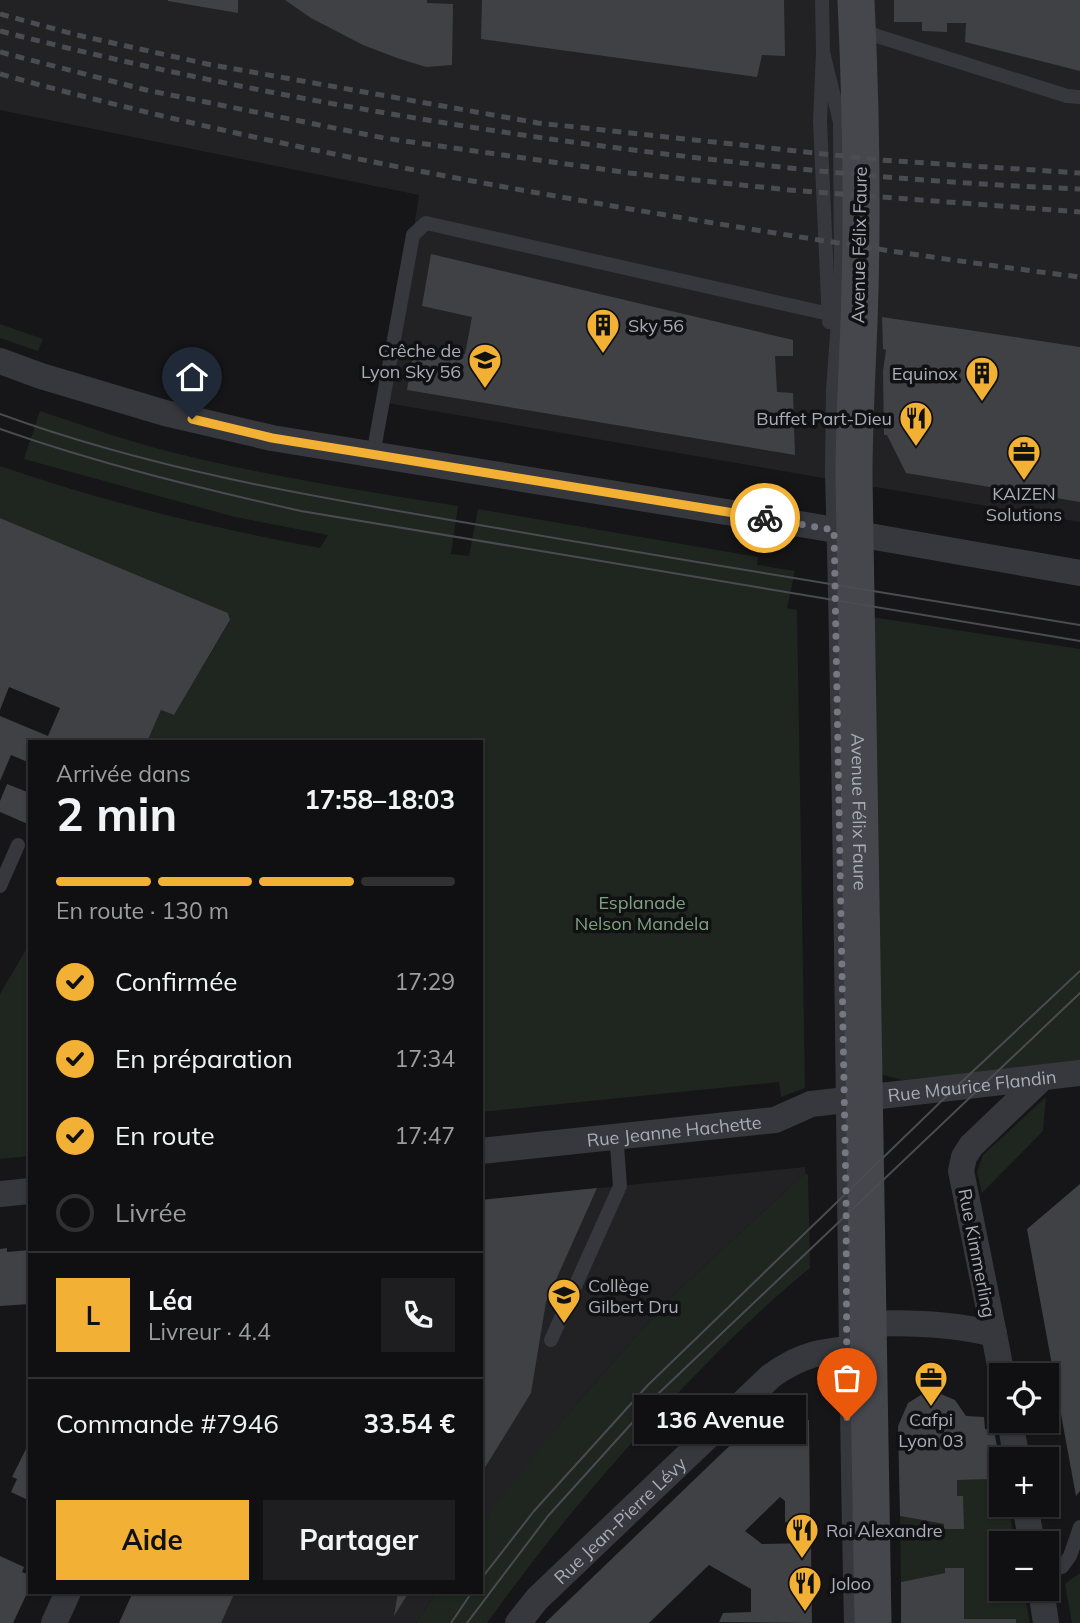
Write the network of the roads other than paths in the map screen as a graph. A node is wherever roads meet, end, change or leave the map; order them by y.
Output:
1 (822, 0) edge
2 (857, 14) edge
3 (1080, 97) edge
4 (842, 317) junction
5 (0, 361) edge
6 (373, 455) junction
7 (845, 531) junction
8 (1080, 573) edge
9 (18, 845) dead end
10 (0, 886) edge
11 (1080, 1073) edge
12 (1042, 1079) junction
13 (854, 1100) junction
14 (616, 1132) junction
15 (483, 1151) edge
16 (28, 1191) edge
17 (0, 1194) edge
18 (993, 1334) junction
19 (551, 1340) dead end
20 (860, 1340) junction
21 (999, 1363) edge
22 (1080, 1527) edge
23 (1080, 1541) edge
24 (1070, 1556) junction
25 (1059, 1567) edge
26 (67, 1594) edge
27 (1043, 1601) edge
28 (54, 1623) edge
29 (518, 1623) edge
30 (851, 1623) edge
31 (873, 1623) edge
32 (1046, 1623) edge

1 - 4 lane, Avenue Félix Faure
2 - 3 lane
2 - 4 main road, Avenue Félix Faure
4 - 6 lane
4 - 7 lane, Avenue Félix Faure
4 - 7 main road, Avenue Félix Faure
5 - 6 street
6 - 7 street
7 - 8 street
7 - 13 main road, Avenue Félix Faure
9 - 10 lane
11 - 12 street, Rue Maurice Flandin
12 - 13 street, Rue Maurice Flandin
12 - 18 street, Rue Kimmerling
13 - 14 street, Rue Jeanne Hachette
13 - 20 main road, Avenue Félix Faure
14 - 15 street, Rue Jeanne Hachette
14 - 19 lane
16 - 17 street
18 - 20 street, Rue Kimmerling
18 - 21 street, Rue Kimmerling
20 - 29 street, Rue Jean-Pierre Lévy
20 - 30 lane, Avenue Félix Faure
20 - 31 main road, Avenue Félix Faure
22 - 24 lane
23 - 24 lane
24 - 25 lane
26 - 28 street
27 - 32 street

